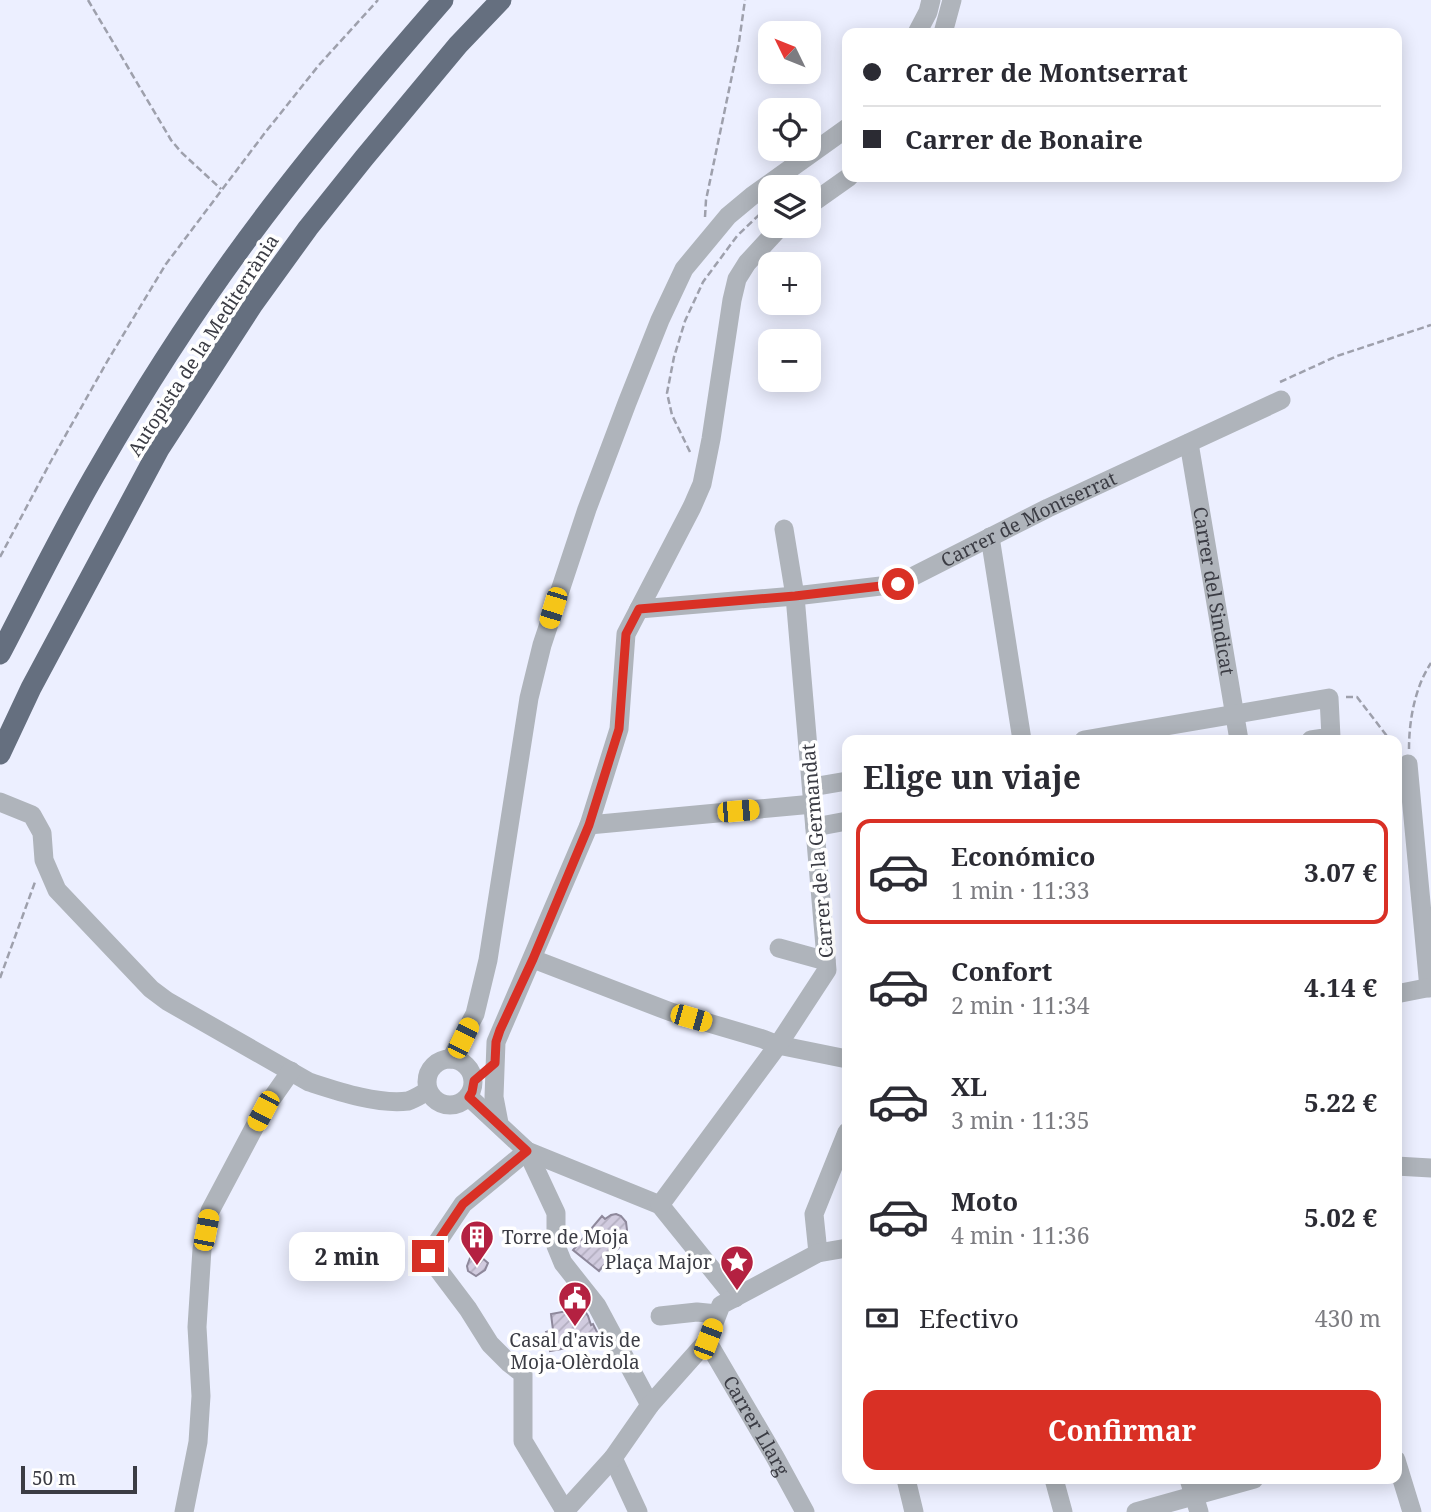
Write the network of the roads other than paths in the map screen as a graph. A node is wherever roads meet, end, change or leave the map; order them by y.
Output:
1 (443, 0) edge
2 (501, 0) edge
3 (931, 0) edge
4 (953, 0) edge
5 (920, 28) edge
6 (945, 28) edge
7 (842, 132) edge
8 (842, 182) edge
9 (821, 197) edge
10 (770, 238) edge
11 (1272, 404) road end
12 (1189, 443) junction
13 (783, 529) dead end
14 (990, 537) junction
15 (795, 596) junction
16 (639, 609) junction
17 (0, 654) edge
18 (1235, 714) junction
19 (1021, 735) edge
20 (1113, 735) edge
21 (1238, 735) edge
22 (1331, 735) edge
23 (0, 754) edge
24 (1408, 764) road end
25 (842, 783) edge
26 (812, 796) junction
27 (0, 802) edge
28 (842, 822) edge
29 (589, 825) junction
30 (815, 827) junction
31 (1428, 940) edge
32 (779, 948) dead end
33 (533, 959) junction
34 (827, 961) junction
35 (1430, 988) edge
36 (1402, 993) edge
37 (778, 1045) junction
38 (842, 1058) edge
39 (451, 1059) junction
40 (495, 1063) junction
41 (291, 1071) junction
42 (471, 1089) junction
43 (428, 1091) junction
44 (499, 1123) junction
45 (842, 1144) edge
46 (527, 1151) junction
47 (1402, 1166) edge
48 (1431, 1168) edge
49 (660, 1205) junction
50 (842, 1249) edge
51 (818, 1253) junction
52 (735, 1298) junction
53 (717, 1314) junction
54 (660, 1317) dead end
55 (707, 1340) junction
56 (650, 1405) junction
57 (613, 1458) junction
58 (1402, 1480) edge
59 (907, 1484) edge
60 (1055, 1484) edge
61 (1235, 1484) edge
62 (1194, 1495) edge
63 (184, 1512) edge
64 (564, 1512) edge
65 (638, 1512) edge
66 (805, 1512) edge
67 (914, 1512) edge
68 (1063, 1512) edge
69 (1136, 1512) edge
70 (1412, 1512) edge

1 - 17 highway, Autopista de la Mediterrània
2 - 23 highway, Autopista de la Mediterrània
3 - 5 street
4 - 6 street
7 - 39 street
8 - 9 street
10 - 16 street
11 - 12 street, Carrer de Montserrat
12 - 14 street, Carrer de Montserrat
12 - 18 street, Carrer del Sindicat
13 - 15 street, Carrer de la Germandat
14 - 15 street, Carrer de Montserrat
14 - 19 street
15 - 16 street, Carrer de Montserrat
15 - 26 street, Carrer de la Germandat
16 - 29 street
18 - 20 street
18 - 21 street, Carrer del Sindicat
18 - 22 street
24 - 31 street
25 - 26 street
26 - 29 street
26 - 30 street, Carrer de la Germandat
27 - 41 street
28 - 30 street
29 - 33 street
30 - 34 street, Carrer de la Germandat
31 - 35 street
32 - 34 street
33 - 37 street
33 - 40 street
34 - 37 street, Carrer de la Germandat
35 - 36 street
37 - 38 street
37 - 49 street, Carrer de la Germandat
39 - 42 street
39 - 43 street
40 - 42 street
40 - 44 street
41 - 43 street
41 - 63 street
42 - 43 street
42 - 44 street
44 - 46 street
45 - 51 street
46 - 49 street
46 - 56 street
46 - 64 street
47 - 48 street
49 - 52 street
50 - 51 street
51 - 52 street
52 - 53 street
53 - 54 street
53 - 55 street
55 - 56 street
55 - 66 street, Carrer Llarg
56 - 57 street
57 - 64 street
57 - 65 street
58 - 70 street
59 - 67 street
60 - 68 street
61 - 62 street
62 - 69 street

